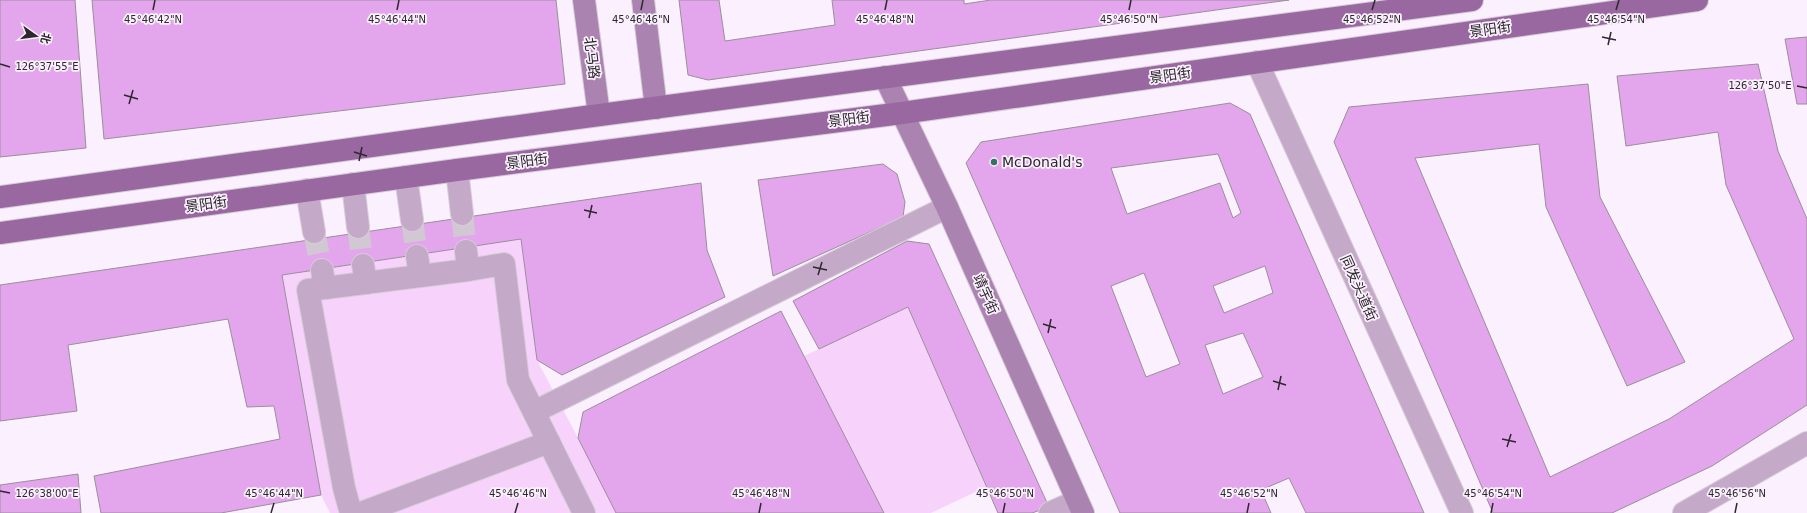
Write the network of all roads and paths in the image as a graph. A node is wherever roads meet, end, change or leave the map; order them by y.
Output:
1 (584, 0) edge
2 (643, 0) edge
3 (1472, 0) edge
4 (1697, 0) edge
5 (1257, 62) junction
6 (885, 77) junction
7 (656, 108) junction
8 (902, 112) junction
9 (599, 115) junction
10 (457, 170) junction
11 (406, 177) junction
12 (353, 184) junction
13 (307, 190) junction
14 (0, 197) edge
15 (947, 207) junction
16 (462, 214) tunnel mouth
17 (412, 220) tunnel mouth
18 (358, 226) tunnel mouth
19 (314, 232) tunnel mouth
20 (0, 233) edge
21 (534, 412) junction
22 (549, 442) junction
23 (1807, 443) edge
24 (1080, 507) edge
25 (351, 513) edge
26 (361, 513) edge
27 (584, 513) edge
28 (1050, 513) edge
29 (1462, 513) edge
30 (1684, 513) edge

1 - 9 main road, 北马路
2 - 7 main road
3 - 6 main road
4 - 5 main road, 景阳街
5 - 8 main road, 景阳街
5 - 29 street, 同发头道街
6 - 7 main road
6 - 8 main road, 靖宇街
7 - 9 main road
8 - 10 main road, 景阳街
8 - 15 main road, 靖宇街
9 - 14 main road
10 - 11 main road, 景阳街
10 - 16 street
11 - 12 main road, 景阳街
11 - 17 street
12 - 13 main road, 景阳街
12 - 18 street
13 - 19 street
13 - 20 main road, 景阳街
15 - 21 street
15 - 24 main road, 靖宇街
21 - 22 street
21 - 25 street
22 - 26 street
22 - 27 street
23 - 30 street
24 - 28 street

